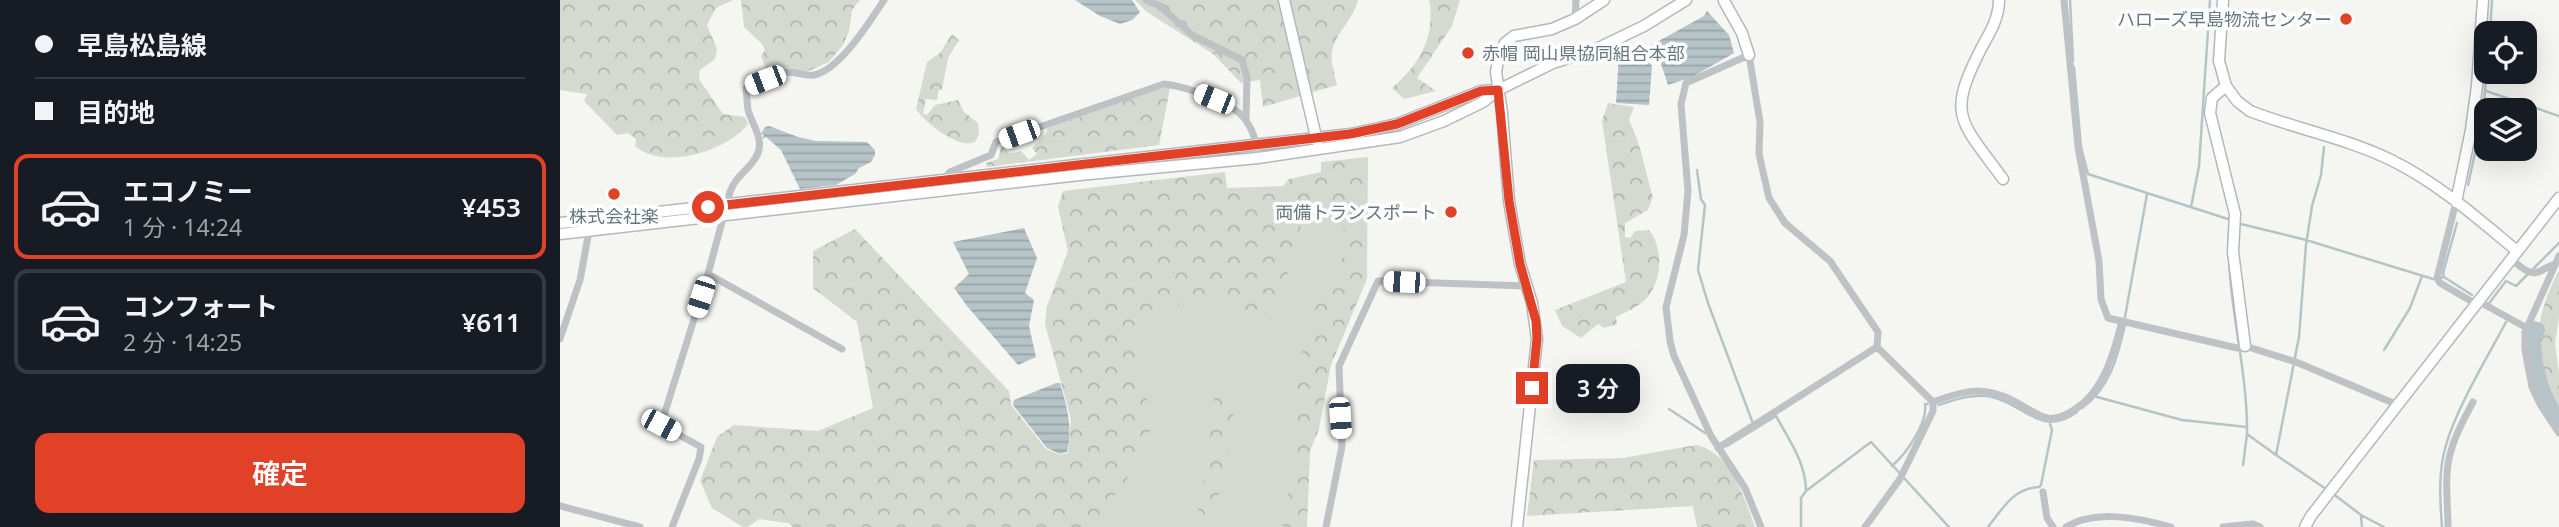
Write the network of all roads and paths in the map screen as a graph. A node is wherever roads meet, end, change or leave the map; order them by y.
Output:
1 (884, 0) edge
2 (1146, 0) edge
3 (1284, 0) edge
4 (1576, 0) edge
5 (1604, 0) edge
6 (1686, 0) edge
7 (1999, 0) edge
8 (2064, 0) edge
9 (2222, 0) edge
10 (2483, 0) edge
11 (1724, 1) edge
12 (1575, 19) junction
13 (1749, 55) junction
14 (2226, 86) junction
15 (1498, 90) junction
16 (1246, 119) junction
17 (1316, 136) junction
18 (1256, 144) junction
19 (1319, 150) junction
20 (1258, 158) junction
21 (2003, 179) dead end
22 (943, 180) junction
23 (2559, 198) edge
24 (2456, 202) junction
25 (726, 209) junction
26 (560, 223) edge
27 (589, 231) junction
28 (560, 234) edge
29 (2514, 255) junction
30 (2559, 256) edge
31 (2555, 264) junction
32 (708, 275) junction
33 (1527, 286) junction
34 (2477, 302) junction
35 (2122, 321) junction
36 (2527, 328) junction
37 (560, 339) edge
38 (1877, 346) junction
39 (2241, 347) junction
40 (842, 348) dead end
41 (1933, 402) junction
42 (2473, 402) dead end
43 (2398, 405) junction
44 (2559, 433) edge
45 (1718, 448) junction
46 (2043, 492) dead end
47 (560, 506) edge
48 (2094, 517) junction
49 (640, 527) edge
50 (672, 527) edge
51 (1326, 527) edge
52 (1517, 527) edge
53 (1760, 527) edge
54 (1865, 527) edge
55 (2053, 527) edge
56 (2066, 527) edge
57 (2102, 527) edge
58 (2171, 527) edge
59 (2223, 527) edge
60 (2260, 527) edge
61 (2305, 527) edge
62 (2448, 527) edge

1 - 25 street
2 - 16 street
3 - 17 street
4 - 12 street
5 - 12 street
6 - 15 street
7 - 21 street
8 - 35 street
9 - 14 street
10 - 24 street
11 - 13 street
12 - 15 street
13 - 38 street
13 - 45 street
14 - 24 street
14 - 39 street
15 - 17 street
15 - 19 street
15 - 33 street
16 - 18 street
16 - 22 street
17 - 18 street
17 - 19 street
18 - 20 street
18 - 22 street
19 - 20 street
20 - 25 street
22 - 25 street
23 - 29 street
24 - 29 street
24 - 34 street
25 - 26 street
25 - 27 street
25 - 32 street
27 - 28 street
27 - 37 street
29 - 31 street
29 - 34 street
30 - 31 street
31 - 36 street
32 - 40 street
32 - 50 street
33 - 51 street
33 - 52 street
34 - 36 street
34 - 43 street
35 - 39 street
35 - 41 street
36 - 44 street
38 - 41 street
38 - 45 street
39 - 43 street
41 - 54 street
42 - 62 street
43 - 61 street
45 - 53 street
46 - 55 street
47 - 49 street
48 - 56 street
48 - 57 street
48 - 58 street
59 - 60 street

